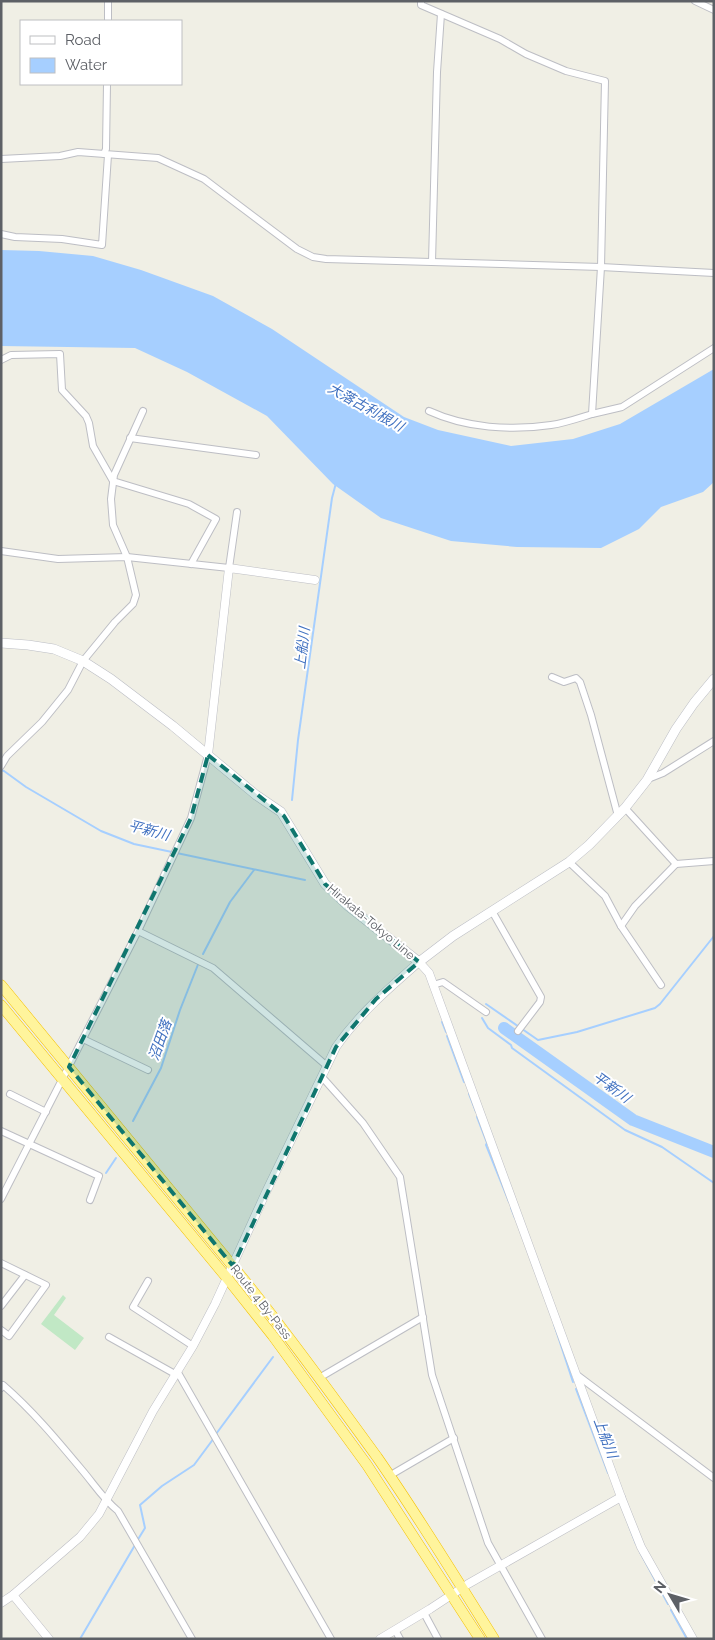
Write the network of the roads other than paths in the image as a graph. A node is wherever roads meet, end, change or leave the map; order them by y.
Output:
1 (108, 1) edge
2 (421, 1) edge
3 (695, 1) edge
4 (714, 10) edge
5 (441, 14) junction
6 (108, 20) edge
7 (107, 85) edge
8 (106, 155) junction
9 (1, 159) edge
10 (1, 234) edge
11 (432, 262) junction
12 (601, 267) junction
13 (714, 273) edge
14 (714, 348) edge
15 (1, 360) edge
16 (142, 411) dead end
17 (429, 411) dead end
18 (592, 414) junction
19 (130, 438) junction
20 (256, 455) dead end
21 (113, 481) junction
22 (237, 512) dead end
23 (1, 552) edge
24 (127, 558) junction
25 (190, 564) junction
26 (229, 568) junction
27 (315, 580) dead end
28 (1, 644) edge
29 (83, 661) junction
30 (552, 677) dead end
31 (714, 679) edge
32 (714, 741) edge
33 (208, 755) junction
34 (1, 766) edge
35 (647, 780) junction
36 (625, 808) junction
37 (618, 816) junction
38 (714, 861) edge
39 (569, 862) junction
40 (676, 864) junction
41 (492, 911) junction
42 (621, 926) junction
43 (138, 931) junction
44 (419, 962) junction
45 (1, 985) edge
46 (434, 985) junction
47 (661, 985) dead end
48 (1, 1005) edge
49 (486, 1012) dead end
50 (518, 1031) dead end
51 (83, 1039) junction
52 (327, 1066) junction
53 (69, 1067) junction
54 (148, 1070) dead end
55 (322, 1076) junction
56 (63, 1079) junction
57 (10, 1094) dead end
58 (46, 1112) junction
59 (1, 1131) edge
60 (30, 1144) junction
61 (1, 1199) edge
62 (90, 1200) dead end
63 (2, 1265) edge
64 (233, 1266) junction
65 (25, 1274) junction
66 (227, 1278) junction
67 (148, 1282) dead end
68 (1, 1306) edge
69 (423, 1317) junction
70 (1, 1330) edge
71 (109, 1337) dead end
72 (192, 1346) junction
73 (176, 1373) junction
74 (576, 1375) junction
75 (319, 1378) junction
76 (1, 1388) edge
77 (454, 1438) junction
78 (389, 1476) junction
79 (714, 1478) edge
80 (618, 1499) junction
81 (106, 1502) junction
82 (500, 1566) junction
83 (462, 1588) junction
84 (14, 1595) junction
85 (452, 1596) junction
86 (1, 1604) edge
87 (424, 1613) junction
88 (395, 1630) junction
89 (49, 1639) edge
90 (192, 1639) edge
91 (331, 1639) edge
92 (380, 1639) edge
93 (400, 1639) edge
94 (438, 1639) edge
95 (480, 1639) edge
96 (494, 1639) edge
97 (542, 1639) edge
98 (694, 1639) edge

1 - 6 street
2 - 5 street
3 - 4 street
5 - 11 street
5 - 12 street
7 - 8 street
8 - 9 street
8 - 10 street
8 - 11 street
11 - 12 street
12 - 13 street
12 - 18 street
14 - 18 street
15 - 21 street
16 - 19 street
17 - 18 street
19 - 20 street
19 - 21 street
21 - 24 street
21 - 25 street
22 - 26 street
23 - 24 street
24 - 25 street
24 - 29 street
25 - 26 street
26 - 27 street
26 - 33 street
28 - 29 main road, Hirakata-Tokyo Line
29 - 33 main road, Hirakata-Tokyo Line
29 - 34 street
30 - 37 street
31 - 35 main road, Hirakata-Tokyo Line
32 - 35 street
33 - 43 street
33 - 44 main road, Hirakata-Tokyo Line
35 - 36 main road, Hirakata-Tokyo Line
36 - 37 main road, Hirakata-Tokyo Line
36 - 40 street
37 - 39 main road, Hirakata-Tokyo Line
38 - 40 street
39 - 41 main road, Hirakata-Tokyo Line
39 - 42 street
40 - 42 street
41 - 44 main road, Hirakata-Tokyo Line
41 - 50 street
42 - 47 street
43 - 51 street
43 - 52 street
44 - 46 street
44 - 52 street
45 - 53 highway, Route 4 By-Pass
46 - 49 street
46 - 74 street
48 - 56 highway, Route 4 By-Pass
51 - 53 street
51 - 54 street
52 - 55 street
53 - 56 street
53 - 64 highway, Route 4 By-Pass
55 - 64 street
55 - 69 street
56 - 58 street
56 - 66 highway, Route 4 By-Pass
57 - 58 street
58 - 60 street
59 - 60 street
60 - 61 street
60 - 62 street
63 - 65 street
64 - 66 street
64 - 75 highway, Route 4 By-Pass
65 - 68 street
65 - 70 street
66 - 72 street
66 - 85 highway, Route 4 By-Pass
67 - 72 street
69 - 75 street
69 - 77 street
71 - 73 street
72 - 73 street
73 - 81 street
73 - 91 street
74 - 79 street
74 - 80 street
75 - 78 highway, Route 4 By-Pass
76 - 81 street
77 - 78 street
77 - 82 street
78 - 83 highway, Route 4 By-Pass
80 - 82 street
80 - 98 street
81 - 84 street
81 - 90 street
82 - 83 street
82 - 97 street
83 - 85 street
83 - 96 highway, Route 4 By-Pass
84 - 86 street
84 - 89 street
85 - 87 street
85 - 95 highway, Route 4 By-Pass
87 - 88 street
87 - 94 street
88 - 92 street
88 - 93 street

